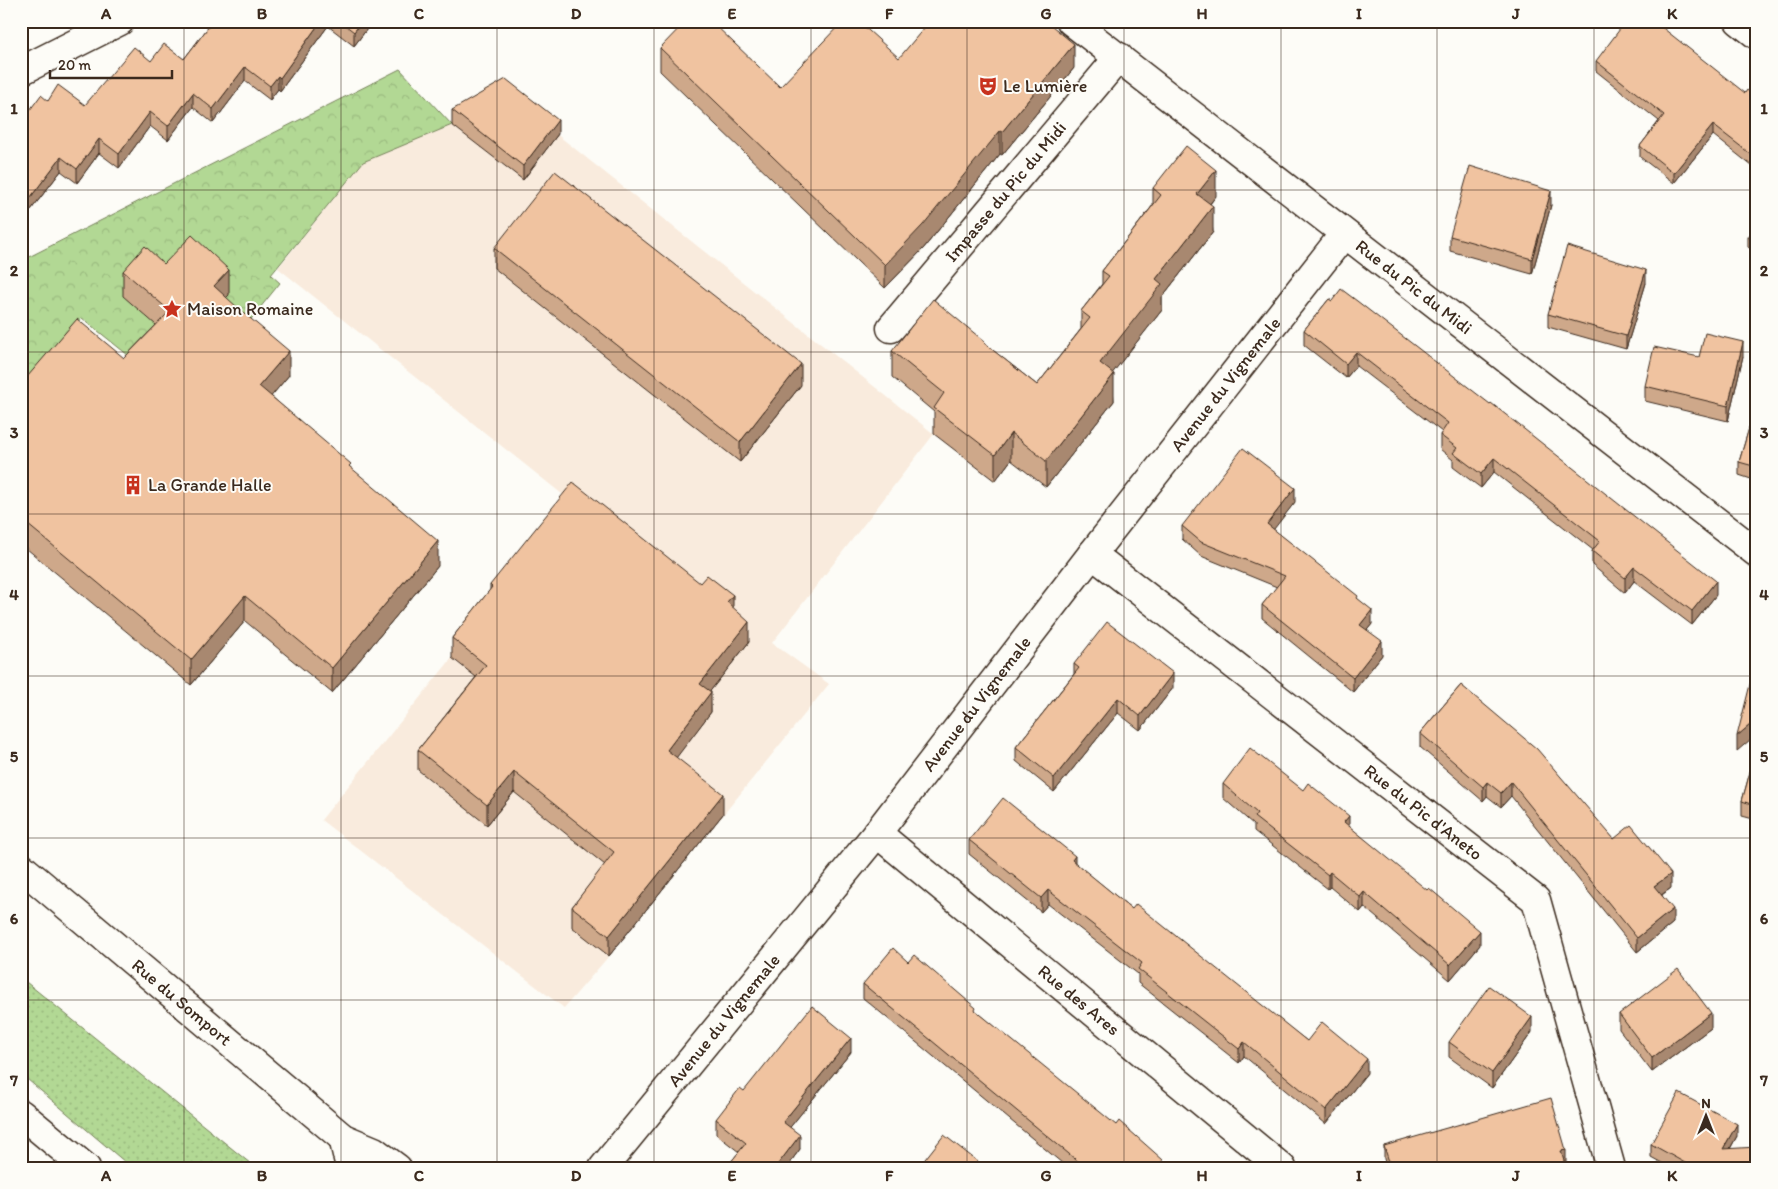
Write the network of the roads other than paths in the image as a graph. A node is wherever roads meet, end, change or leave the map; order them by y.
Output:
1 (120, 21) edge
2 (1071, 21) edge
3 (1739, 21) edge
4 (1757, 35) edge
5 (1119, 57) junction
6 (21, 71) edge
7 (1344, 234) junction
8 (891, 328) dead end
9 (1757, 553) edge
10 (1092, 554) junction
11 (877, 833) junction
12 (21, 867) edge
13 (21, 1114) edge
14 (343, 1138) junction
15 (86, 1168) edge
16 (352, 1168) edge
17 (396, 1168) edge
18 (603, 1168) edge
19 (1282, 1168) edge
20 (1611, 1168) edge

1 - 6 street
2 - 5 street, Rue du Pic du Midi
3 - 4 street
5 - 7 street, Rue du Pic du Midi
5 - 8 street, Impasse du Pic du Midi
7 - 9 street, Rue du Pic du Midi
7 - 10 street, Avenue du Vignemale
10 - 11 street, Avenue du Vignemale
10 - 20 street, Rue du Pic d'Aneto
11 - 18 street, Avenue du Vignemale
11 - 19 street, Rue des Ares
12 - 14 street, Rue du Somport
13 - 15 street
14 - 16 street
14 - 17 street, Rue du Somport

